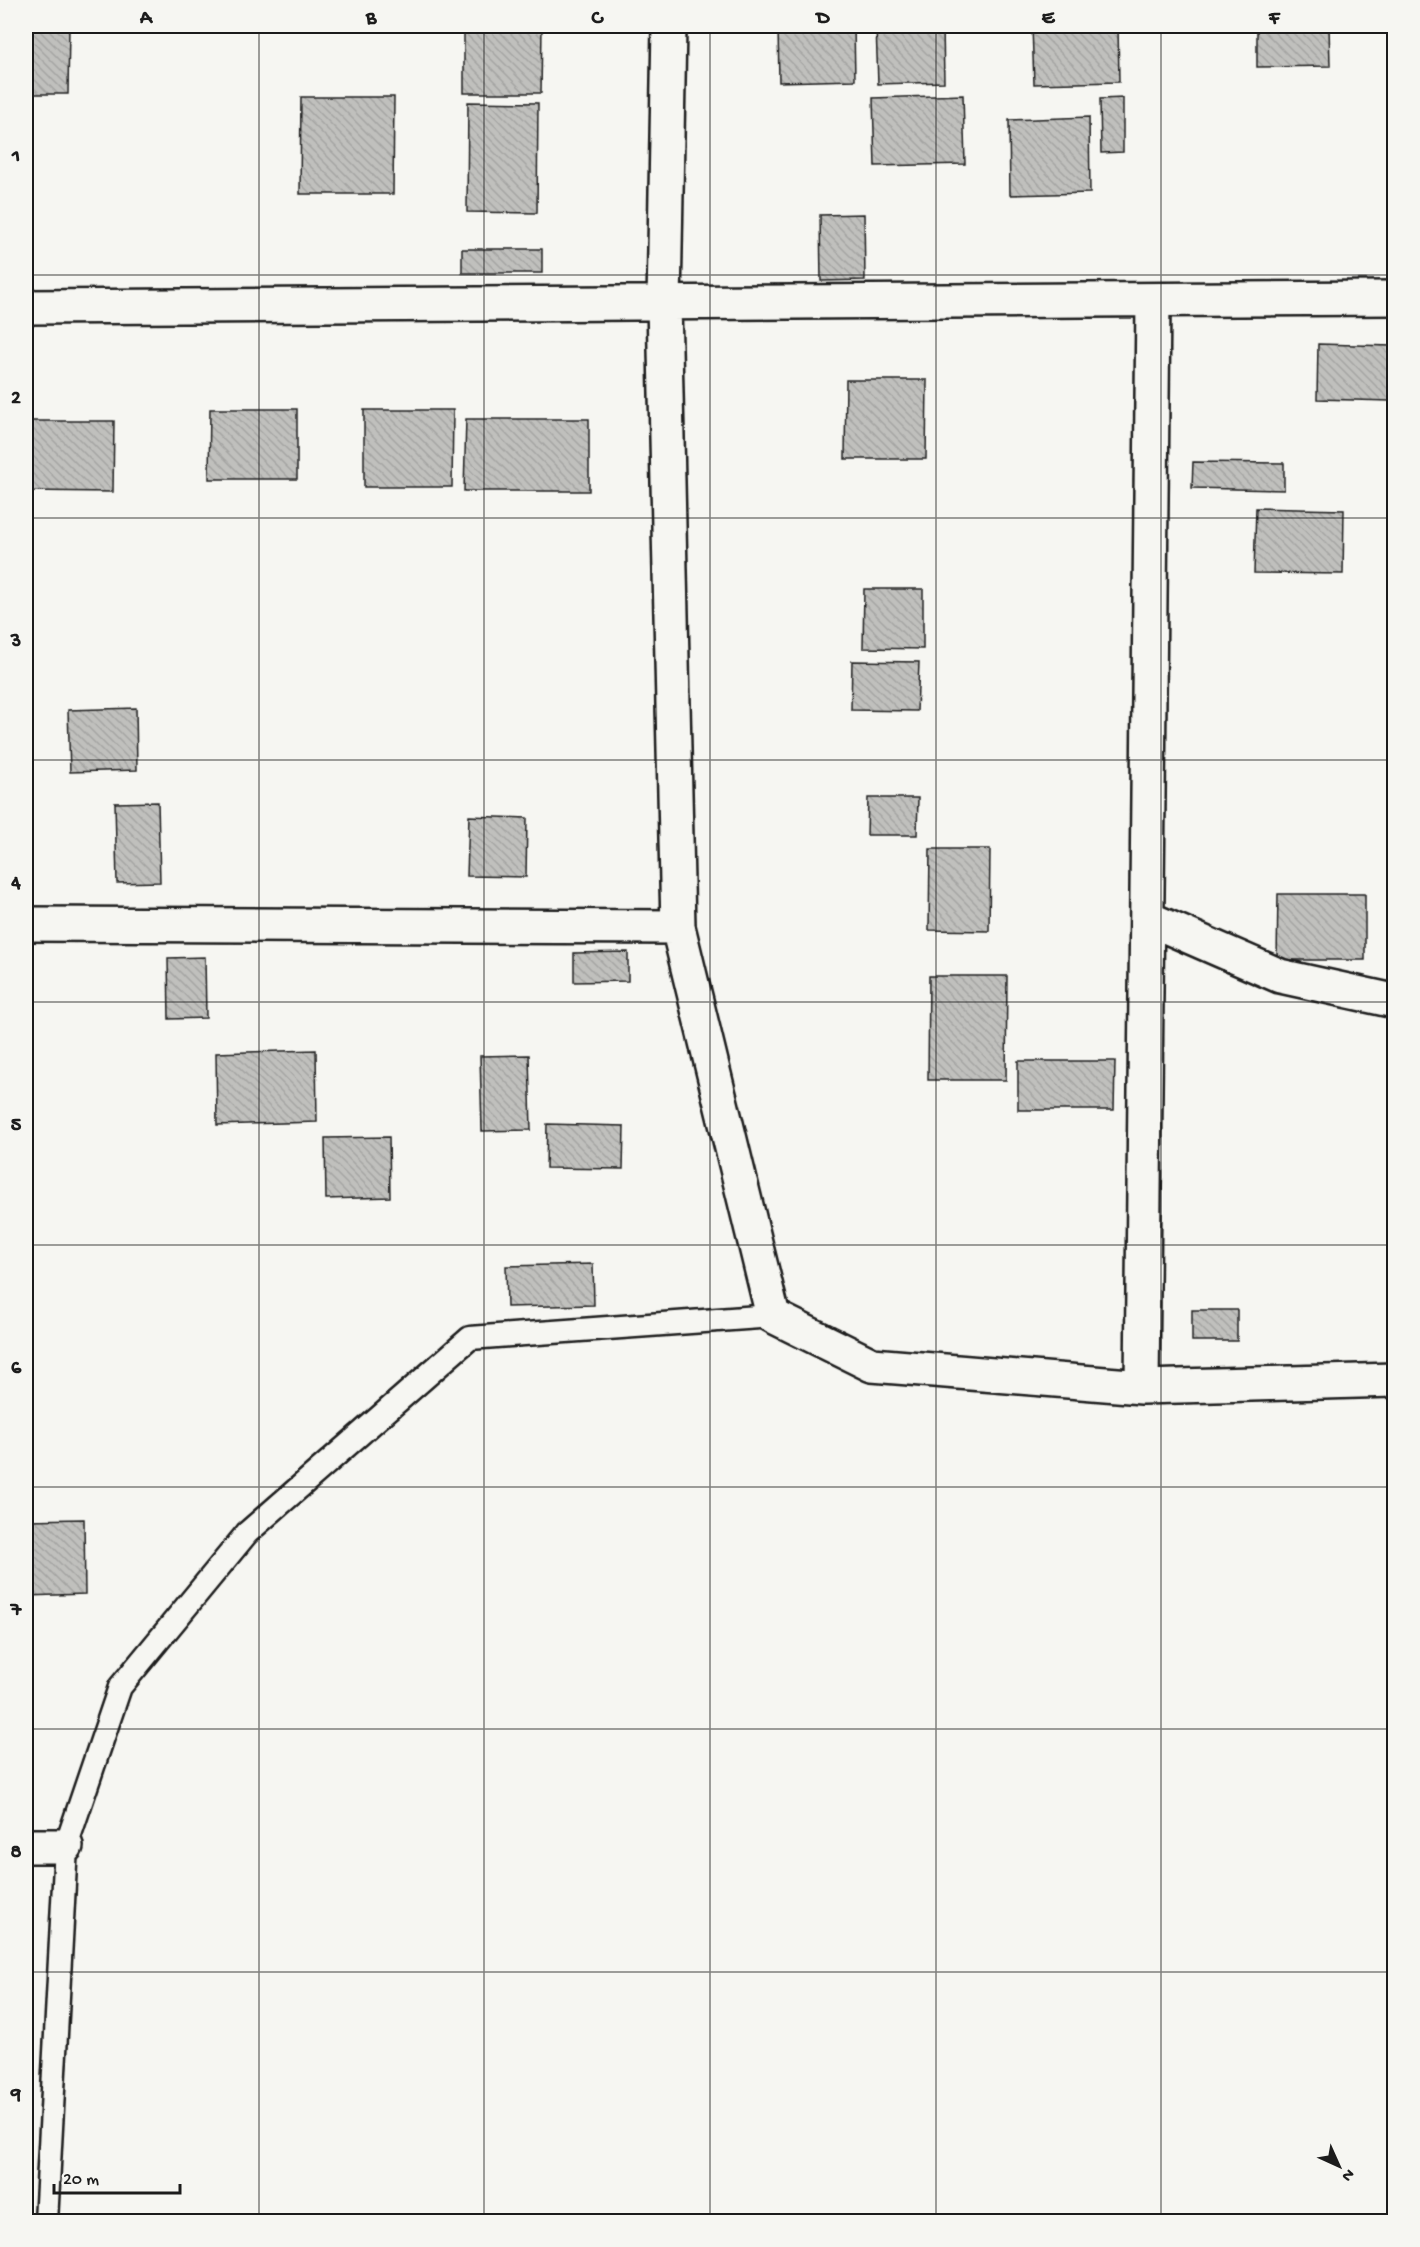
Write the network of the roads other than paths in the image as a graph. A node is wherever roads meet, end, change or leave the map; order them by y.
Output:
1 (669, 26) edge
2 (1395, 298) edge
3 (1153, 301) junction
4 (664, 304) junction
5 (26, 307) edge
6 (1147, 918) junction
7 (26, 924) edge
8 (678, 927) junction
9 (1395, 1001) edge
10 (772, 1316) junction
11 (1395, 1380) edge
12 (1142, 1387) junction
13 (26, 1846) edge
14 (66, 1846) junction
15 (46, 2222) edge

1 - 4 street
2 - 3 street
3 - 4 street
3 - 6 street
4 - 5 street
4 - 8 street
6 - 9 street
6 - 12 street
7 - 8 street
8 - 10 street
10 - 12 street
10 - 14 lane
11 - 12 street
13 - 14 street
14 - 15 lane

